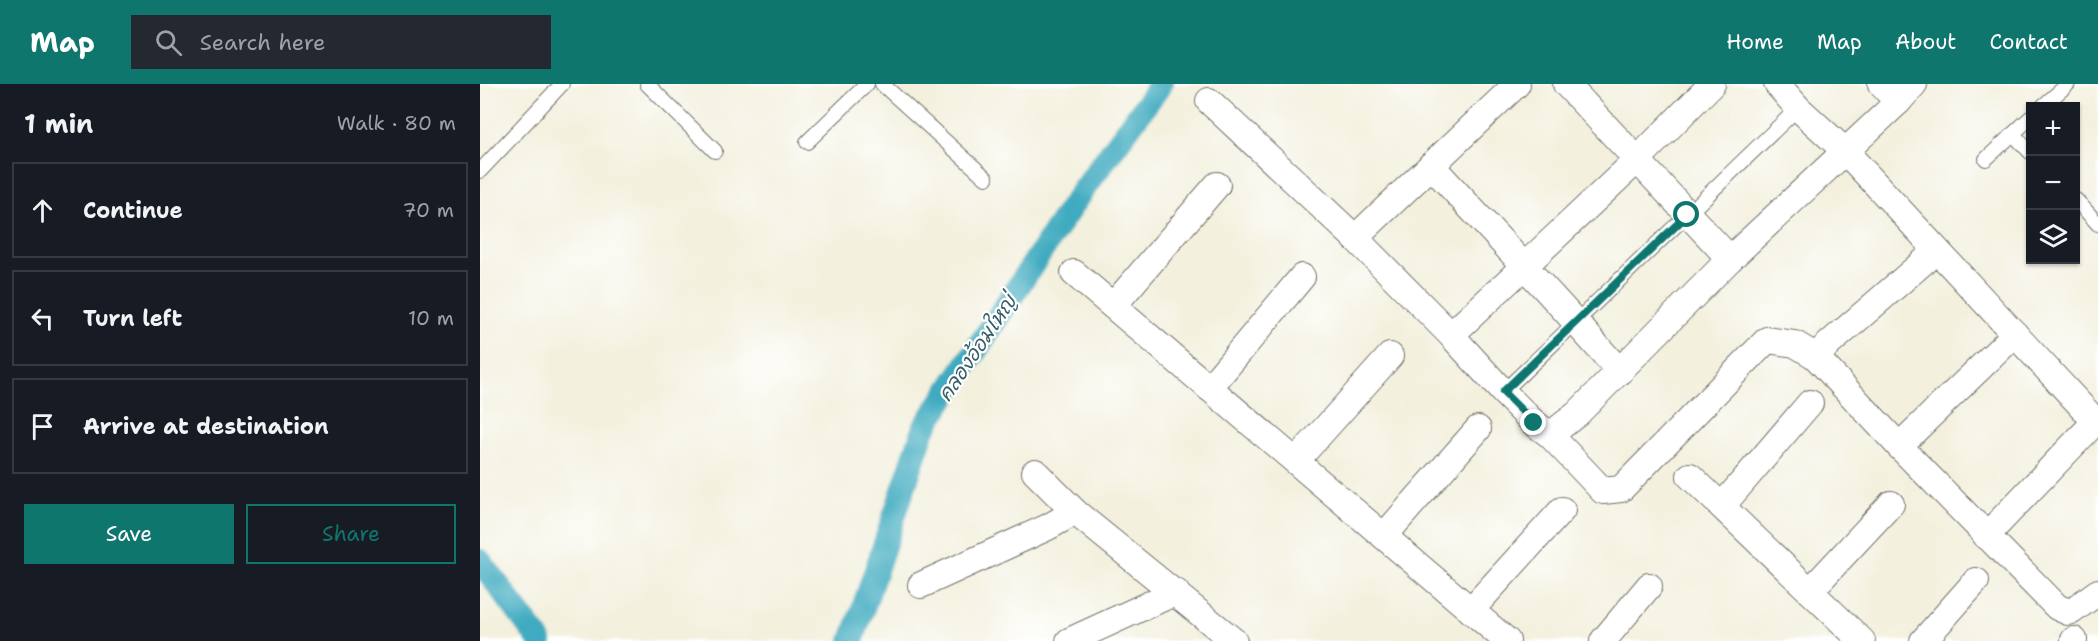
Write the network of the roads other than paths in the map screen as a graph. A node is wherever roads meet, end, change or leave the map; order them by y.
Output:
1 (562, 84) edge
2 (647, 84) edge
3 (867, 84) edge
4 (882, 84) edge
5 (1517, 84) edge
6 (1566, 84) edge
7 (1712, 84) edge
8 (1777, 84) edge
9 (2068, 84) edge
10 (1898, 90) edge
11 (1209, 101) dead end
12 (2048, 102) edge
13 (1798, 108) junction
14 (2026, 122) edge
15 (2013, 134) junction
16 (807, 142) dead end
17 (2026, 147) edge
18 (715, 151) dead end
19 (1845, 151) junction
20 (1986, 159) dead end
21 (1636, 161) junction
22 (1431, 165) junction
23 (480, 171) edge
24 (986, 178) dead end
25 (1217, 185) dead end
26 (2080, 204) edge
27 (1687, 215) junction
28 (2098, 224) edge
29 (1354, 238) junction
30 (1936, 251) junction
31 (1730, 259) junction
32 (1523, 267) junction
33 (1074, 273) dead end
34 (1302, 277) dead end
35 (1113, 306) junction
36 (1575, 321) junction
37 (2015, 334) junction
38 (1451, 335) junction
39 (1390, 356) dead end
40 (1815, 356) junction
41 (1620, 372) junction
42 (1209, 388) junction
43 (1503, 392) junction
44 (1810, 404) dead end
45 (2097, 422) edge
46 (1478, 429) dead end
47 (1550, 435) junction
48 (1899, 446) junction
49 (1296, 461) junction
50 (1035, 472) dead end
51 (1690, 476) dead end
52 (1891, 504) dead end
53 (1722, 506) junction
54 (1562, 510) dead end
55 (1075, 512) junction
56 (1384, 536) junction
57 (1986, 536) junction
58 (1976, 581) dead end
59 (921, 585) dead end
60 (1649, 586) dead end
61 (1810, 591) junction
62 (1176, 592) junction
63 (2098, 592) edge
64 (1471, 610) junction
65 (1069, 641) edge
66 (1234, 641) edge
67 (1508, 641) edge
68 (1603, 641) edge
69 (1862, 641) edge
70 (1923, 641) edge

1 - 23 lane
2 - 18 lane
3 - 16 lane
4 - 24 lane
5 - 22 street
6 - 21 street
7 - 21 street
8 - 13 street
9 - 12 lane
10 - 19 street
11 - 29 street
13 - 19 street
13 - 27 lane
14 - 15 lane
15 - 17 lane
15 - 20 lane
19 - 30 street
19 - 31 street
21 - 27 street
21 - 32 street
22 - 29 street
22 - 32 street
25 - 35 street
26 - 28 lane
27 - 31 street
27 - 36 lane
29 - 38 street
30 - 37 street
30 - 40 street
31 - 41 street
32 - 36 street
32 - 38 street
33 - 35 street
34 - 42 street
35 - 42 street
36 - 41 street
36 - 43 lane
37 - 45 street
37 - 48 street
38 - 43 street
39 - 49 street
40 - 47 street
40 - 48 street
41 - 47 street
42 - 49 street
43 - 47 street
44 - 53 street
45 - 57 street
46 - 56 street
48 - 57 street
49 - 56 street
50 - 55 street
51 - 53 street
52 - 61 street
53 - 61 street
54 - 64 street
55 - 59 street
55 - 62 street
56 - 64 street
57 - 63 street
58 - 70 street
60 - 68 street
61 - 69 street
62 - 65 street
62 - 66 street
64 - 67 street

